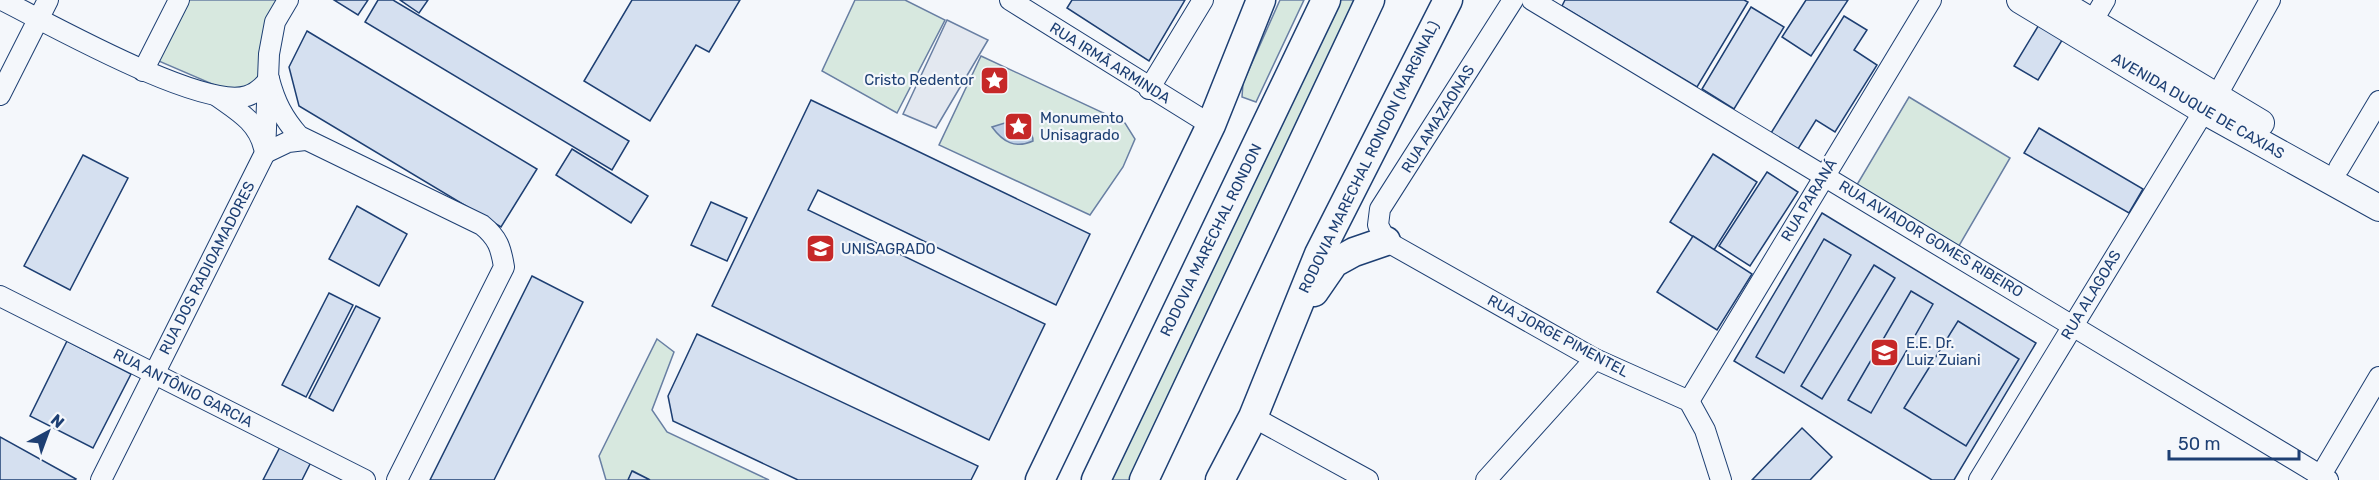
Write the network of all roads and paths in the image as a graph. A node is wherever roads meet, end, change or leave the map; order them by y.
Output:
1 (2, 0) edge
2 (48, 0) edge
3 (179, 0) edge
4 (288, 0) edge
5 (1010, 0) edge
6 (1203, 0) edge
7 (1261, 0) edge
8 (1326, 0) edge
9 (1370, 0) edge
10 (1448, 0) edge
11 (1513, 0) edge
12 (1532, 0) edge
13 (1930, 0) edge
14 (2020, 0) edge
15 (2056, 0) edge
16 (2105, 0) edge
17 (2270, 0) edge
18 (38, 18) junction
19 (2092, 22) junction
20 (143, 71) junction
21 (269, 79) junction
22 (1149, 89) junction
23 (0, 95) edge
24 (218, 96) junction
25 (2379, 101) edge
26 (2210, 104) junction
27 (1211, 125) junction
28 (305, 140) junction
29 (265, 153) junction
30 (2339, 168) junction
31 (1824, 174) junction
32 (2379, 189) edge
33 (2379, 208) edge
34 (1386, 241) junction
35 (0, 296) edge
36 (1289, 324) junction
37 (2073, 325) junction
38 (1595, 359) junction
39 (154, 373) junction
40 (2379, 376) edge
41 (1689, 401) junction
42 (1252, 417) junction
43 (2322, 478) edge
44 (101, 480) edge
45 (365, 480) edge
46 (397, 480) edge
47 (1040, 480) edge
48 (1096, 480) edge
49 (1144, 480) edge
50 (1220, 480) edge
51 (1368, 480) edge
52 (1486, 480) edge
53 (1721, 480) edge
54 (1979, 480) edge

1 - 18 street
2 - 18 street
3 - 20 street
4 - 21 street
5 - 22 street, RUA IRMÃ ARMINDA
6 - 22 street
7 - 27 highway
8 - 48 highway, RODOVIA MARECHAL RONDON
9 - 49 highway
10 - 36 highway, RODOVIA MARECHAL RONDON (MARGINAL)
11 - 34 street, RUA AMAZAONAS
12 - 31 street, RUA AVIADOR GOMES RIBEIRO
13 - 31 street, RUA PARANÁ
14 - 26 main road, AVENIDA DUQUE DE CAXIAS
15 - 19 main road, AVENIDA DUQUE DE CAXIAS
16 - 19 street
17 - 26 street, RUA ALAGOAS
18 - 20 street
18 - 23 street
19 - 26 main road, AVENIDA DUQUE DE CAXIAS
20 - 24 street
21 - 24 street
21 - 28 street
21 - 29 street
22 - 27 street, RUA IRMÃ ARMINDA
24 - 29 street
25 - 30 street
26 - 30 main road, AVENIDA DUQUE DE CAXIAS
26 - 33 main road, AVENIDA DUQUE DE CAXIAS
26 - 37 street, RUA ALAGOAS
27 - 47 highway
28 - 29 street
28 - 46 street
29 - 39 street, RUA DOS RADIOAMADORES
30 - 32 main road, AVENIDA DUQUE DE CAXIAS
31 - 37 street, RUA AVIADOR GOMES RIBEIRO
31 - 41 street, RUA PARANÁ
34 - 36 highway
34 - 38 street, RUA JORGE PIMENTEL
35 - 39 street, RUA ANTÔNIO GARCIA
36 - 42 highway, RODOVIA MARECHAL RONDON (MARGINAL)
37 - 43 street, RUA AVIADOR GOMES RIBEIRO
37 - 54 street, RUA ALAGOAS
38 - 41 street, RUA JORGE PIMENTEL
38 - 52 street
39 - 44 street, RUA DOS RADIOAMADORES
39 - 45 street, RUA ANTÔNIO GARCIA
40 - 43 street
41 - 53 street
42 - 50 highway, RODOVIA MARECHAL RONDON (MARGINAL)
42 - 51 street

